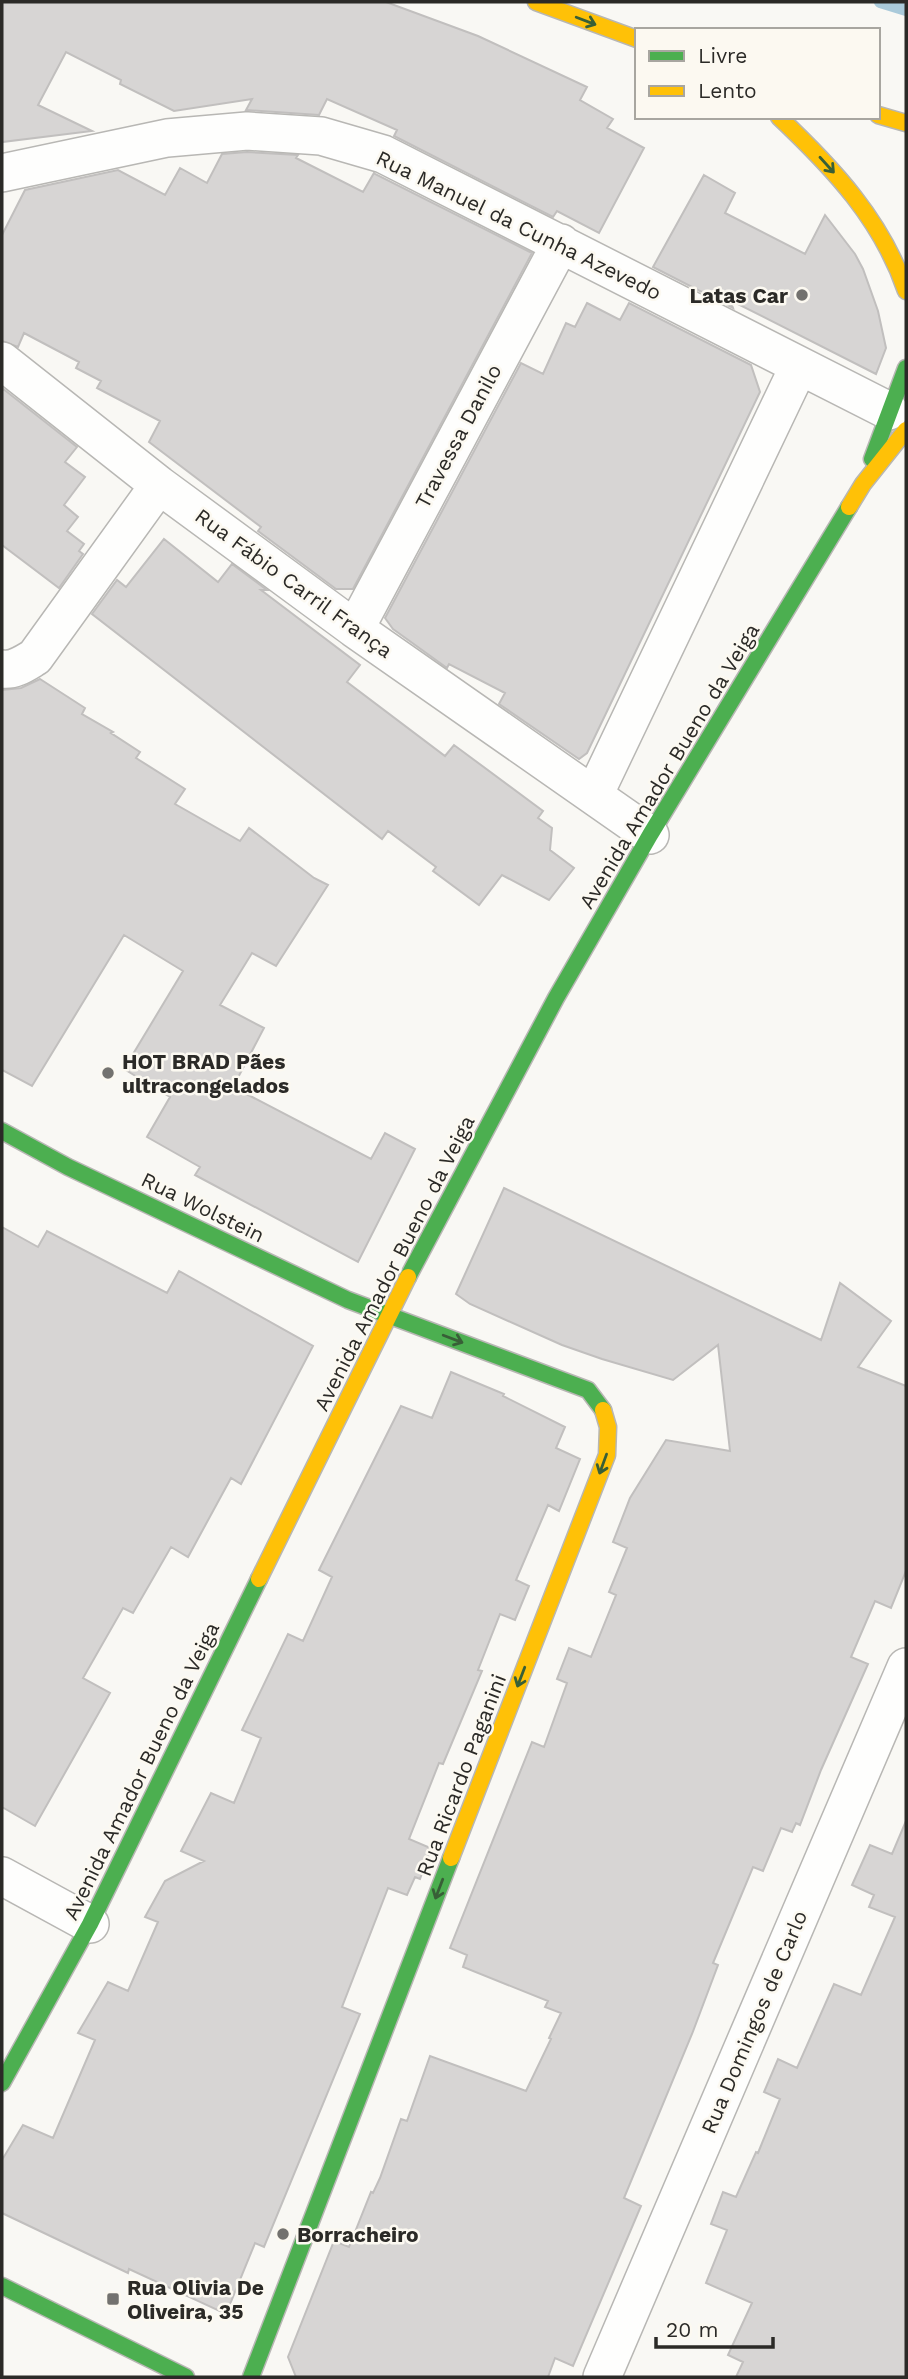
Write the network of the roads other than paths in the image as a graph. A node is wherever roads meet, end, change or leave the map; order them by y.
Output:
1 (536, 2) edge
2 (635, 39) edge
3 (880, 116) edge
4 (781, 119) edge
5 (906, 122) edge
6 (2, 173) edge
7 (561, 243) junction
8 (906, 291) edge
9 (2, 361) edge
10 (799, 366) junction
11 (906, 368) edge
12 (898, 421) edge
13 (863, 484) junction
14 (159, 485) junction
15 (355, 629) junction
16 (2, 669) edge
17 (594, 795) junction
18 (650, 835) junction
19 (2, 1131) edge
20 (389, 1314) junction
21 (906, 1667) edge
22 (2, 1876) edge
23 (90, 1924) junction
24 (2, 2083) edge
25 (2, 2286) edge
26 (186, 2377) edge
27 (251, 2377) edge
28 (602, 2377) edge

1 -> 2 main road
3 - 5 main road
4 -> 8 main road
6 - 7 street, Rua Manuel da Cunha Azevedo
7 - 10 street, Rua Manuel da Cunha Azevedo
7 - 15 street, Travessa Danilo
9 - 14 street, Rua Fábio Carril França
10 - 12 street, Rua Manuel da Cunha Azevedo
10 - 17 street
11 - 12 main road, Avenida Amador Bueno da Veiga
12 - 13 main road, Avenida Amador Bueno da Veiga
12 - 13 main road, Avenida Amador Bueno da Veiga
13 - 18 main road, Avenida Amador Bueno da Veiga
14 - 15 street, Rua Fábio Carril França
14 - 16 street
15 - 17 street, Rua Fábio Carril França
17 - 18 street, Rua Fábio Carril França
18 - 20 main road, Avenida Amador Bueno da Veiga
19 - 20 main road, Rua Wolstein
20 - 23 main road, Avenida Amador Bueno da Veiga
20 -> 27 main road, Rua Ricardo Paganini
21 - 28 street, Rua Domingos de Carlo
22 - 23 street
23 - 24 main road, Avenida Amador Bueno da Veiga
25 - 26 main road

